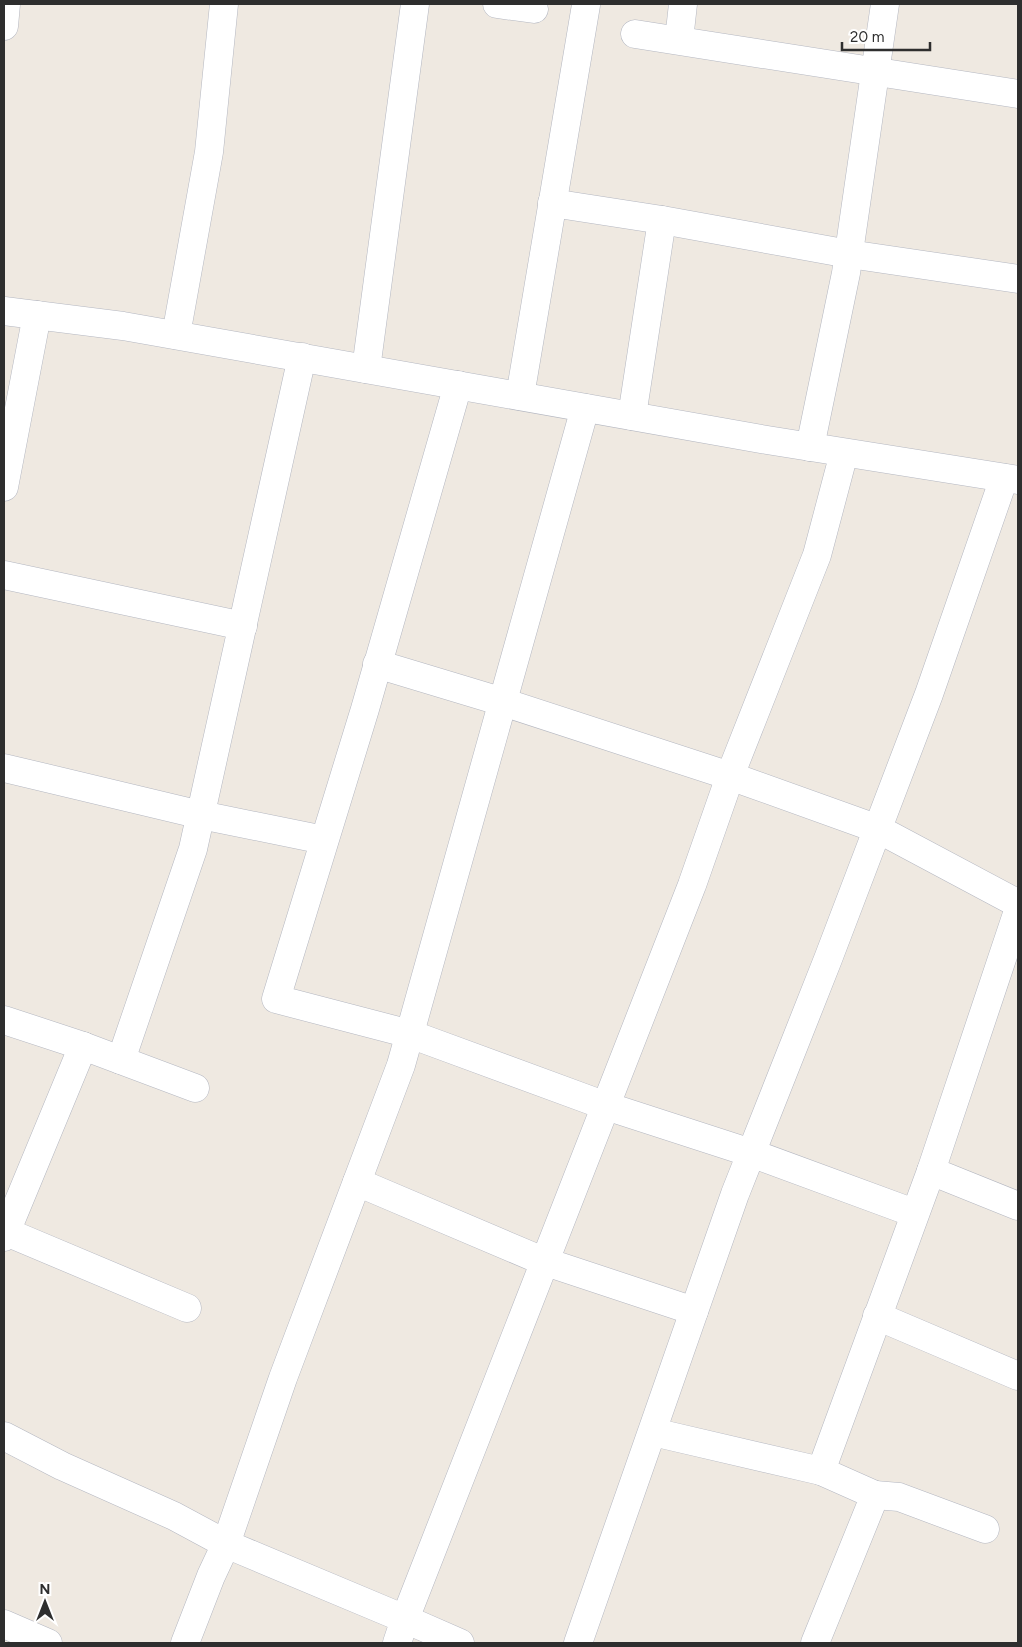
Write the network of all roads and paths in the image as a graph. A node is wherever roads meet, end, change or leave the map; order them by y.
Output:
1 (6, 4) edge
2 (224, 4) edge
3 (415, 4) edge
4 (497, 4) edge
5 (683, 4) edge
6 (885, 4) edge
7 (586, 5) edge
8 (534, 9) dead end
9 (4, 26) edge
10 (635, 34) dead end
11 (678, 40) junction
12 (875, 72) junction
13 (1018, 94) edge
14 (552, 203) junction
15 (662, 220) junction
16 (849, 254) junction
17 (1018, 279) edge
18 (4, 311) edge
19 (36, 315) junction
20 (176, 335) junction
21 (302, 357) junction
22 (366, 368) junction
23 (458, 385) junction
24 (520, 396) junction
25 (585, 408) junction
26 (632, 416) junction
27 (810, 447) junction
28 (844, 453) junction
29 (1011, 479) edge
30 (4, 487) edge
31 (4, 575) edge
32 (243, 626) junction
33 (377, 664) junction
34 (503, 702) junction
35 (4, 768) edge
36 (730, 776) junction
37 (200, 815) junction
38 (878, 829) junction
39 (324, 840) junction
40 (1018, 902) edge
41 (1018, 911) edge
42 (4, 1020) edge
43 (410, 1034) junction
44 (83, 1046) junction
45 (121, 1060) junction
46 (196, 1088) dead end
47 (606, 1106) junction
48 (751, 1153) junction
49 (930, 1171) junction
50 (357, 1182) junction
51 (1018, 1206) edge
52 (914, 1213) junction
53 (4, 1233) edge
54 (545, 1262) junction
55 (187, 1308) dead end
56 (694, 1311) junction
57 (877, 1316) junction
58 (1018, 1376) edge
59 (653, 1432) junction
60 (4, 1436) edge
61 (821, 1471) junction
62 (875, 1495) junction
63 (985, 1529) dead end
64 (226, 1544) junction
65 (4, 1624) edge
66 (401, 1631) edge
67 (819, 1642) edge
68 (48, 1643) edge
69 (185, 1643) edge
70 (460, 1643) edge
71 (578, 1643) edge

1 - 9 street
2 - 20 street
3 - 22 street
4 - 8 street
5 - 11 street
6 - 12 street
7 - 14 street
10 - 11 street
11 - 12 street
12 - 13 street
12 - 16 street
14 - 15 street
14 - 24 street
15 - 16 street
15 - 26 street
16 - 17 street
16 - 27 street
18 - 19 street
19 - 20 street
19 - 30 street
20 - 21 street
21 - 22 street
21 - 32 street
22 - 23 street
23 - 24 street
23 - 33 street
24 - 25 street
25 - 26 street
25 - 34 street
26 - 27 street
27 - 28 street
28 - 29 street
28 - 36 street
29 - 38 street
31 - 32 street
32 - 37 street
33 - 34 street
33 - 39 street
34 - 36 street
34 - 43 street
35 - 37 street
36 - 38 street
36 - 47 street
37 - 39 street
37 - 45 street
38 - 40 street
38 - 48 street
39 - 43 street
41 - 49 street
42 - 44 street
43 - 47 street
43 - 50 street
44 - 45 street
44 - 53 street
45 - 46 street
47 - 48 street
47 - 54 street
48 - 52 street
48 - 56 street
49 - 51 street
49 - 52 street
50 - 54 street
50 - 64 street
52 - 57 street
53 - 55 street
54 - 56 street
54 - 66 street
56 - 59 street
57 - 58 street
57 - 61 street
59 - 61 street
59 - 71 street
60 - 64 street
61 - 62 street
62 - 63 street
62 - 67 street
64 - 66 street
64 - 69 street
65 - 68 street
66 - 70 street

